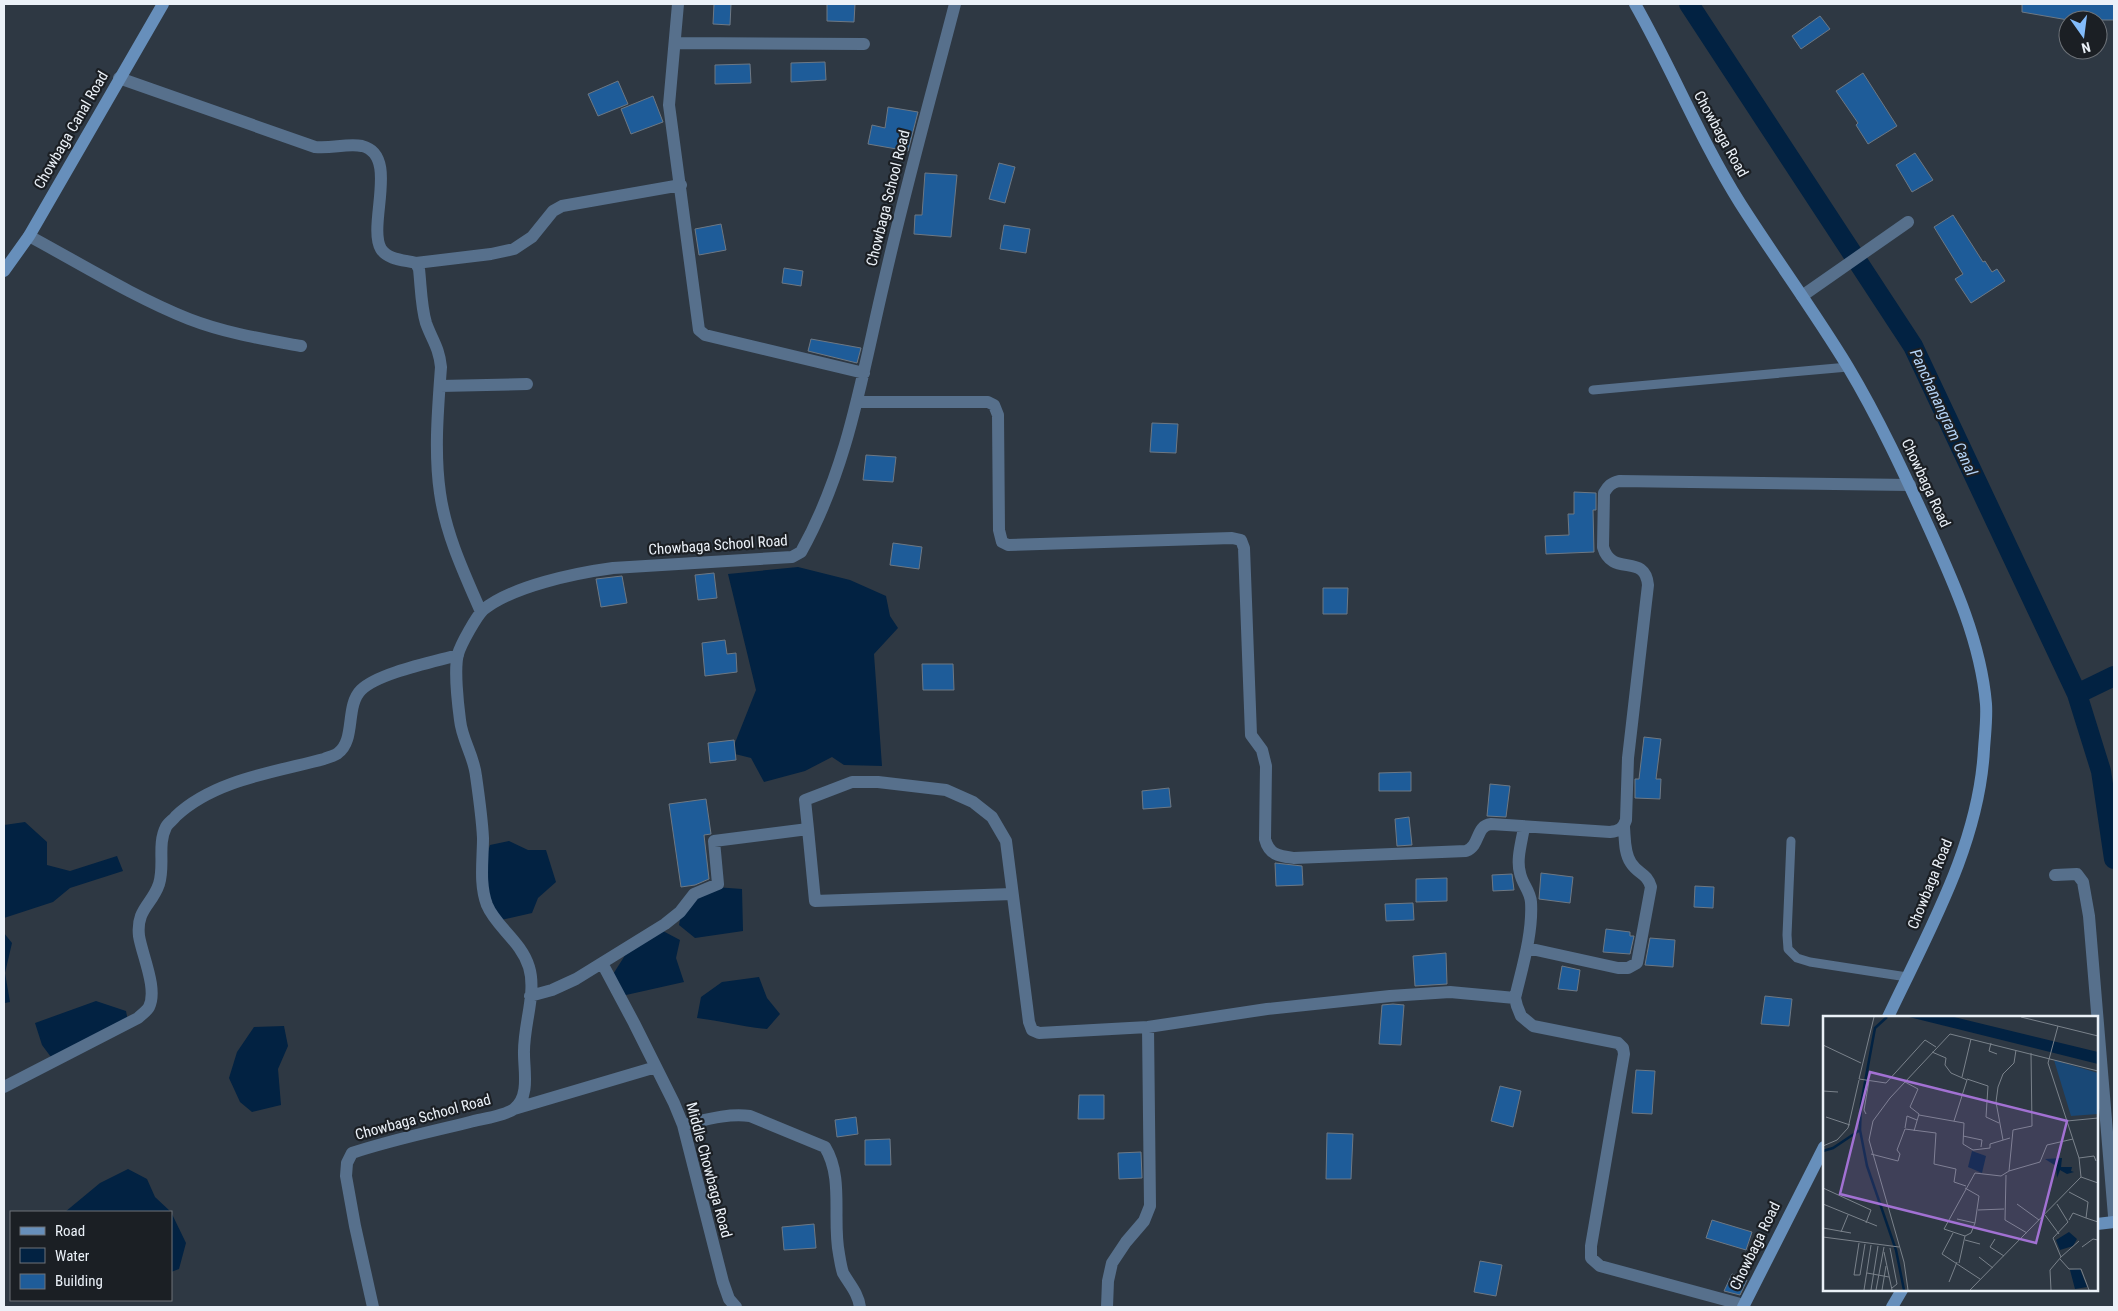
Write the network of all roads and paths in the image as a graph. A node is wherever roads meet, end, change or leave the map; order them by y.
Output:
1 (163, 4) edge
2 (678, 4) edge
3 (955, 4) edge
4 (1635, 4) edge
5 (675, 43) junction
6 (864, 44) dead end
7 (119, 78) junction
8 (681, 185) junction
9 (1908, 222) dead end
10 (29, 236) junction
11 (416, 263) junction
12 (4, 271) edge
13 (1802, 296) junction
14 (301, 346) dead end
15 (1848, 367) junction
16 (864, 373) junction
17 (528, 384) dead end
18 (440, 386) junction
19 (1593, 390) dead end
20 (858, 402) junction
21 (1910, 485) junction
22 (481, 612) junction
23 (458, 655) junction
24 (1524, 827) junction
25 (1624, 827) junction
26 (808, 829) junction
27 (1791, 840) dead end
28 (2055, 875) dead end
29 (1012, 894) junction
30 (1526, 948) junction
31 (602, 963) junction
32 (1907, 977) junction
33 (530, 996) junction
34 (1515, 998) junction
35 (1888, 1016) edge
36 (2097, 1016) edge
37 (2098, 1024) edge
38 (1148, 1027) junction
39 (656, 1066) junction
40 (4, 1087) edge
41 (514, 1109) junction
42 (683, 1125) junction
43 (1823, 1149) edge
44 (2114, 1216) edge
45 (2114, 1222) edge
46 (2098, 1224) edge
47 (1901, 1291) edge
48 (1744, 1306) edge
49 (373, 1307) edge
50 (736, 1307) edge
51 (860, 1307) edge
52 (1107, 1307) edge
53 (1892, 1307) edge

1 - 7 street, Chowbaga Canal Road
2 - 5 street
3 - 16 street, Chowbaga School Road
4 - 13 street, Chowbaga Road
5 - 6 street
5 - 8 street
7 - 10 street, Chowbaga Canal Road
7 - 11 street
8 - 11 street
8 - 16 street
9 - 13 street
10 - 12 street, Chowbaga Canal Road
10 - 14 street
11 - 18 street
13 - 15 street, Chowbaga Road
15 - 19 lane
15 - 21 street, Chowbaga Road
16 - 20 street, Chowbaga School Road
17 - 18 street
18 - 22 street
20 - 22 street, Chowbaga School Road
20 - 24 street
21 - 25 street
21 - 32 street, Chowbaga Road
22 - 23 street, Chowbaga School Road
23 - 33 street, Chowbaga School Road
23 - 40 street
24 - 25 street
24 - 30 street
25 - 30 street
26 - 29 street
26 - 29 street
26 - 31 street
27 - 32 lane
28 - 36 street
29 - 38 street
30 - 34 street
31 - 33 street
31 - 39 street, Middle Chowbaga Road
32 - 35 street, Chowbaga Road
33 - 41 street, Chowbaga School Road
34 - 38 street
34 - 48 street
37 - 44 street
38 - 52 street
39 - 41 street
39 - 42 street, Middle Chowbaga Road
41 - 49 street, Chowbaga School Road
42 - 50 street, Middle Chowbaga Road
42 - 51 street
43 - 48 street, Chowbaga Road
45 - 46 street
47 - 53 street

